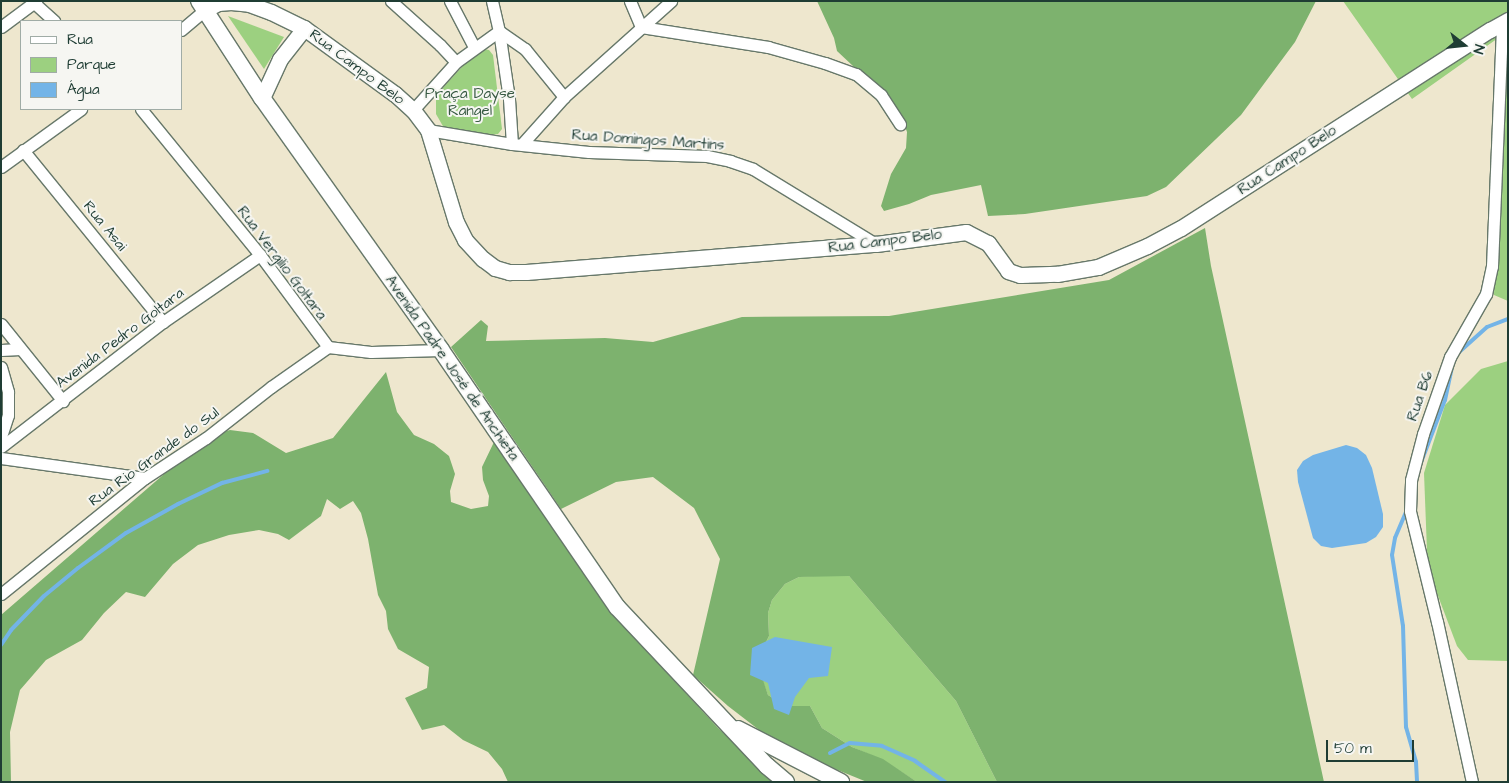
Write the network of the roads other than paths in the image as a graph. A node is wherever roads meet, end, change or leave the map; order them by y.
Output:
1 (390, 1) edge
2 (450, 1) edge
3 (492, 1) edge
4 (630, 1) edge
5 (671, 1) edge
6 (34, 2) edge
7 (202, 6) edge
8 (53, 20) edge
9 (1505, 22) edge
10 (641, 26) junction
11 (1, 27) edge
12 (304, 28) junction
13 (182, 29) edge
14 (499, 31) junction
15 (474, 47) junction
16 (456, 62) junction
17 (564, 97) junction
18 (262, 98) junction
19 (80, 110) edge
20 (142, 110) edge
21 (413, 110) junction
22 (900, 124) dead end
23 (428, 130) junction
24 (517, 144) junction
25 (23, 150) junction
26 (1, 167) edge
27 (876, 244) junction
28 (260, 255) junction
29 (163, 322) junction
30 (1, 324) edge
31 (328, 347) junction
32 (1, 350) edge
33 (20, 350) junction
34 (441, 350) junction
35 (1, 367) edge
36 (62, 401) junction
37 (1, 437) edge
38 (1, 447) edge
39 (1, 458) edge
40 (145, 478) junction
41 (1, 594) edge
42 (723, 720) junction
43 (786, 782) edge
44 (841, 782) edge
45 (1472, 782) edge

1 - 16 street
2 - 15 street
3 - 14 street
4 - 10 street
5 - 10 street
6 - 8 street
6 - 11 street
7 - 12 street, Rua Campo Belo
7 - 13 street
7 - 18 main road, Avenida Padre José de Anchieta
9 - 27 street, Rua Campo Belo
9 - 45 street, Rua B6
10 - 17 street
10 - 22 street
12 - 18 street, Rua Campo Belo
12 - 21 street, Rua Campo Belo
14 - 15 street
14 - 17 street
14 - 24 street
15 - 16 street
16 - 21 street
17 - 24 street
18 - 34 main road, Avenida Padre José de Anchieta
19 - 25 street
20 - 28 street, Rua Vergilio Goltara
21 - 23 street, Rua Campo Belo
23 - 24 street, Rua Domingos Martins
23 - 27 street, Rua Campo Belo
24 - 27 street, Rua Domingos Martins
25 - 26 street
25 - 29 street, Rua Asai
28 - 29 street, Avenida Pedro Goltara
28 - 31 street, Rua Vergilio Goltara
29 - 36 street, Avenida Pedro Goltara
30 - 33 street
31 - 34 street
31 - 40 street, Rua Rio Grande do Sul
32 - 33 street
33 - 36 street
34 - 42 main road, Avenida Padre José de Anchieta
35 - 37 street
36 - 38 street, Avenida Pedro Goltara
39 - 40 street
40 - 41 street, Rua Rio Grande do Sul
42 - 43 main road, Avenida Padre José de Anchieta
42 - 44 main road, Avenida Padre José de Anchieta

